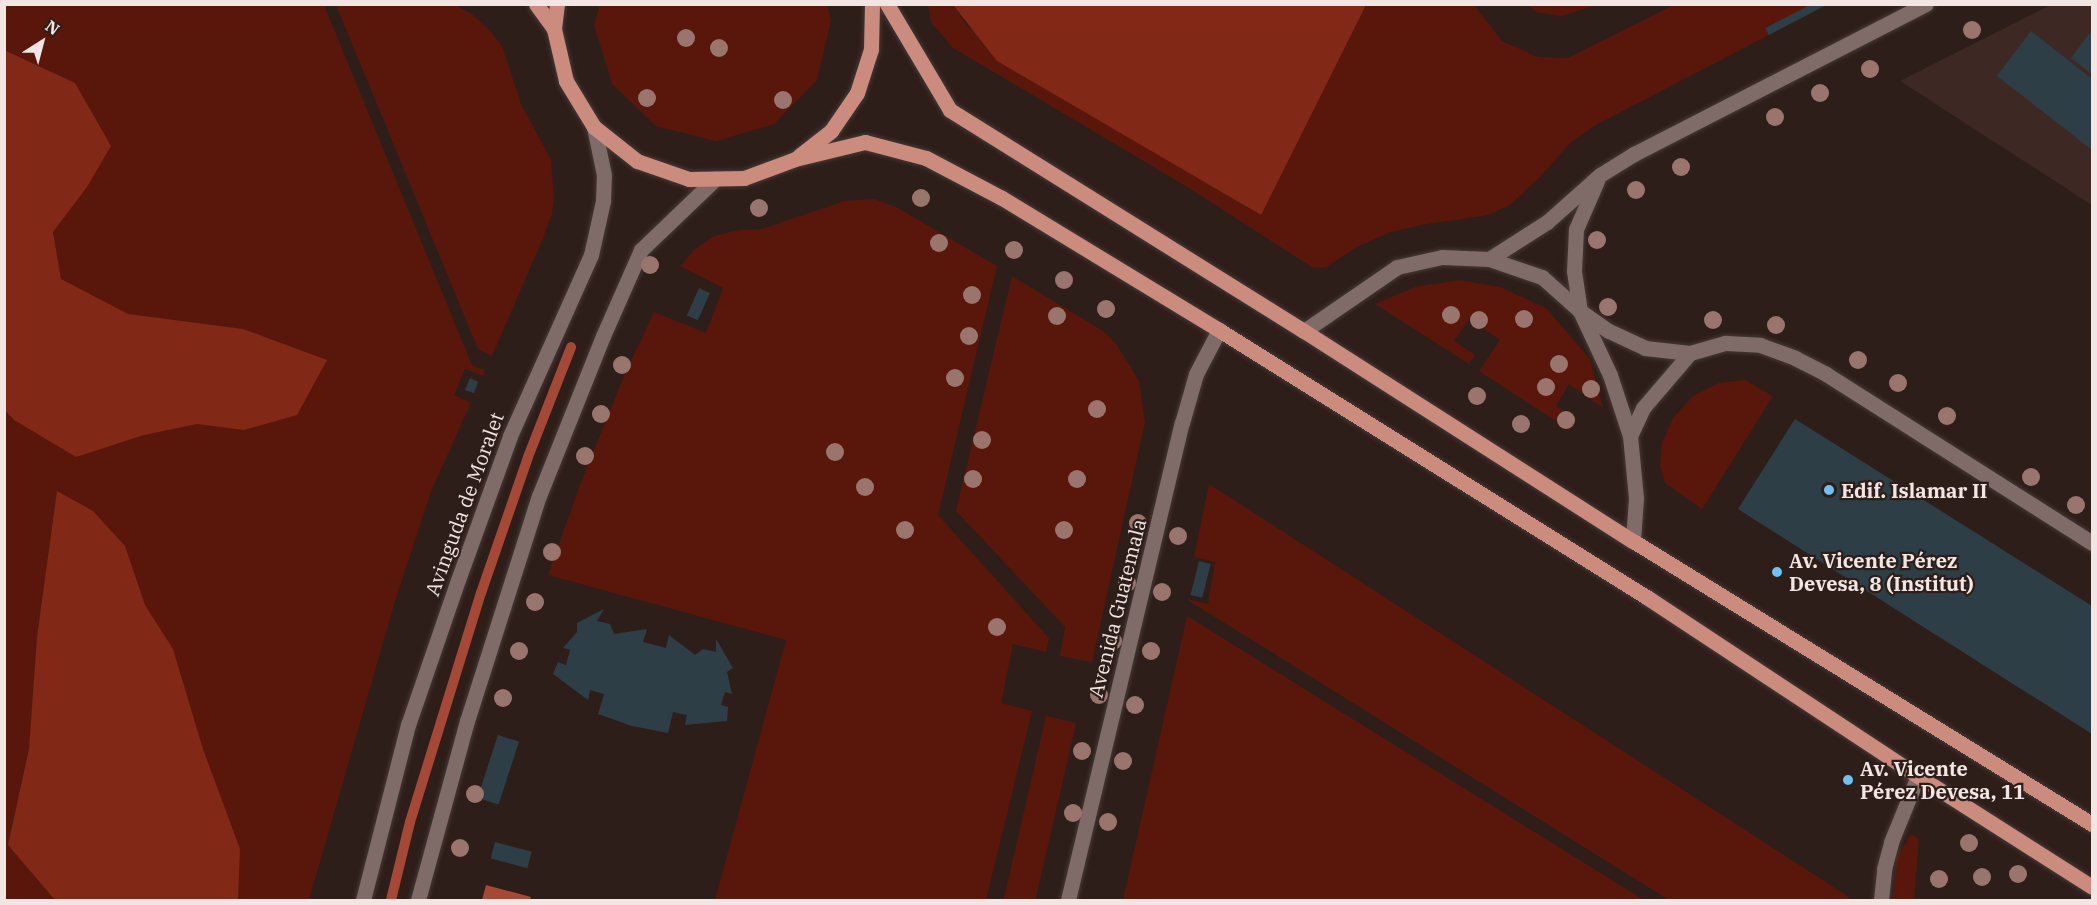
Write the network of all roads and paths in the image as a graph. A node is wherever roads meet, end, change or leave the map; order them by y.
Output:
1 (536, 4) edge
2 (557, 4) edge
3 (872, 4) edge
4 (887, 4) edge
5 (1926, 4) edge
6 (554, 29) junction
7 (594, 127) junction
8 (795, 159) junction
9 (1600, 176) junction
10 (715, 179) junction
11 (1489, 258) junction
12 (1580, 311) junction
13 (1219, 330) junction
14 (1304, 331) junction
15 (1690, 352) junction
16 (1630, 436) junction
17 (1633, 541) junction
18 (2092, 543) edge
19 (1918, 776) junction
20 (2092, 824) edge
21 (2092, 887) edge
22 (363, 900) edge
23 (418, 900) edge
24 (1068, 900) edge
25 (1881, 900) edge

1 - 6 main road
2 - 6 main road
3 - 8 main road
4 - 14 main road
5 - 9 street
6 - 7 main road
7 - 10 main road
7 - 22 street, Avinguda de Moralet
8 - 10 main road
8 - 13 main road
9 - 11 street
9 - 12 street
10 - 23 street
11 - 12 street
11 - 14 street
12 - 15 street
12 - 16 street
13 - 19 main road
13 - 24 street, Avenida Guatemala
14 - 17 main road
15 - 16 street
15 - 18 street
16 - 17 street
17 - 20 main road
19 - 21 main road
19 - 25 street

